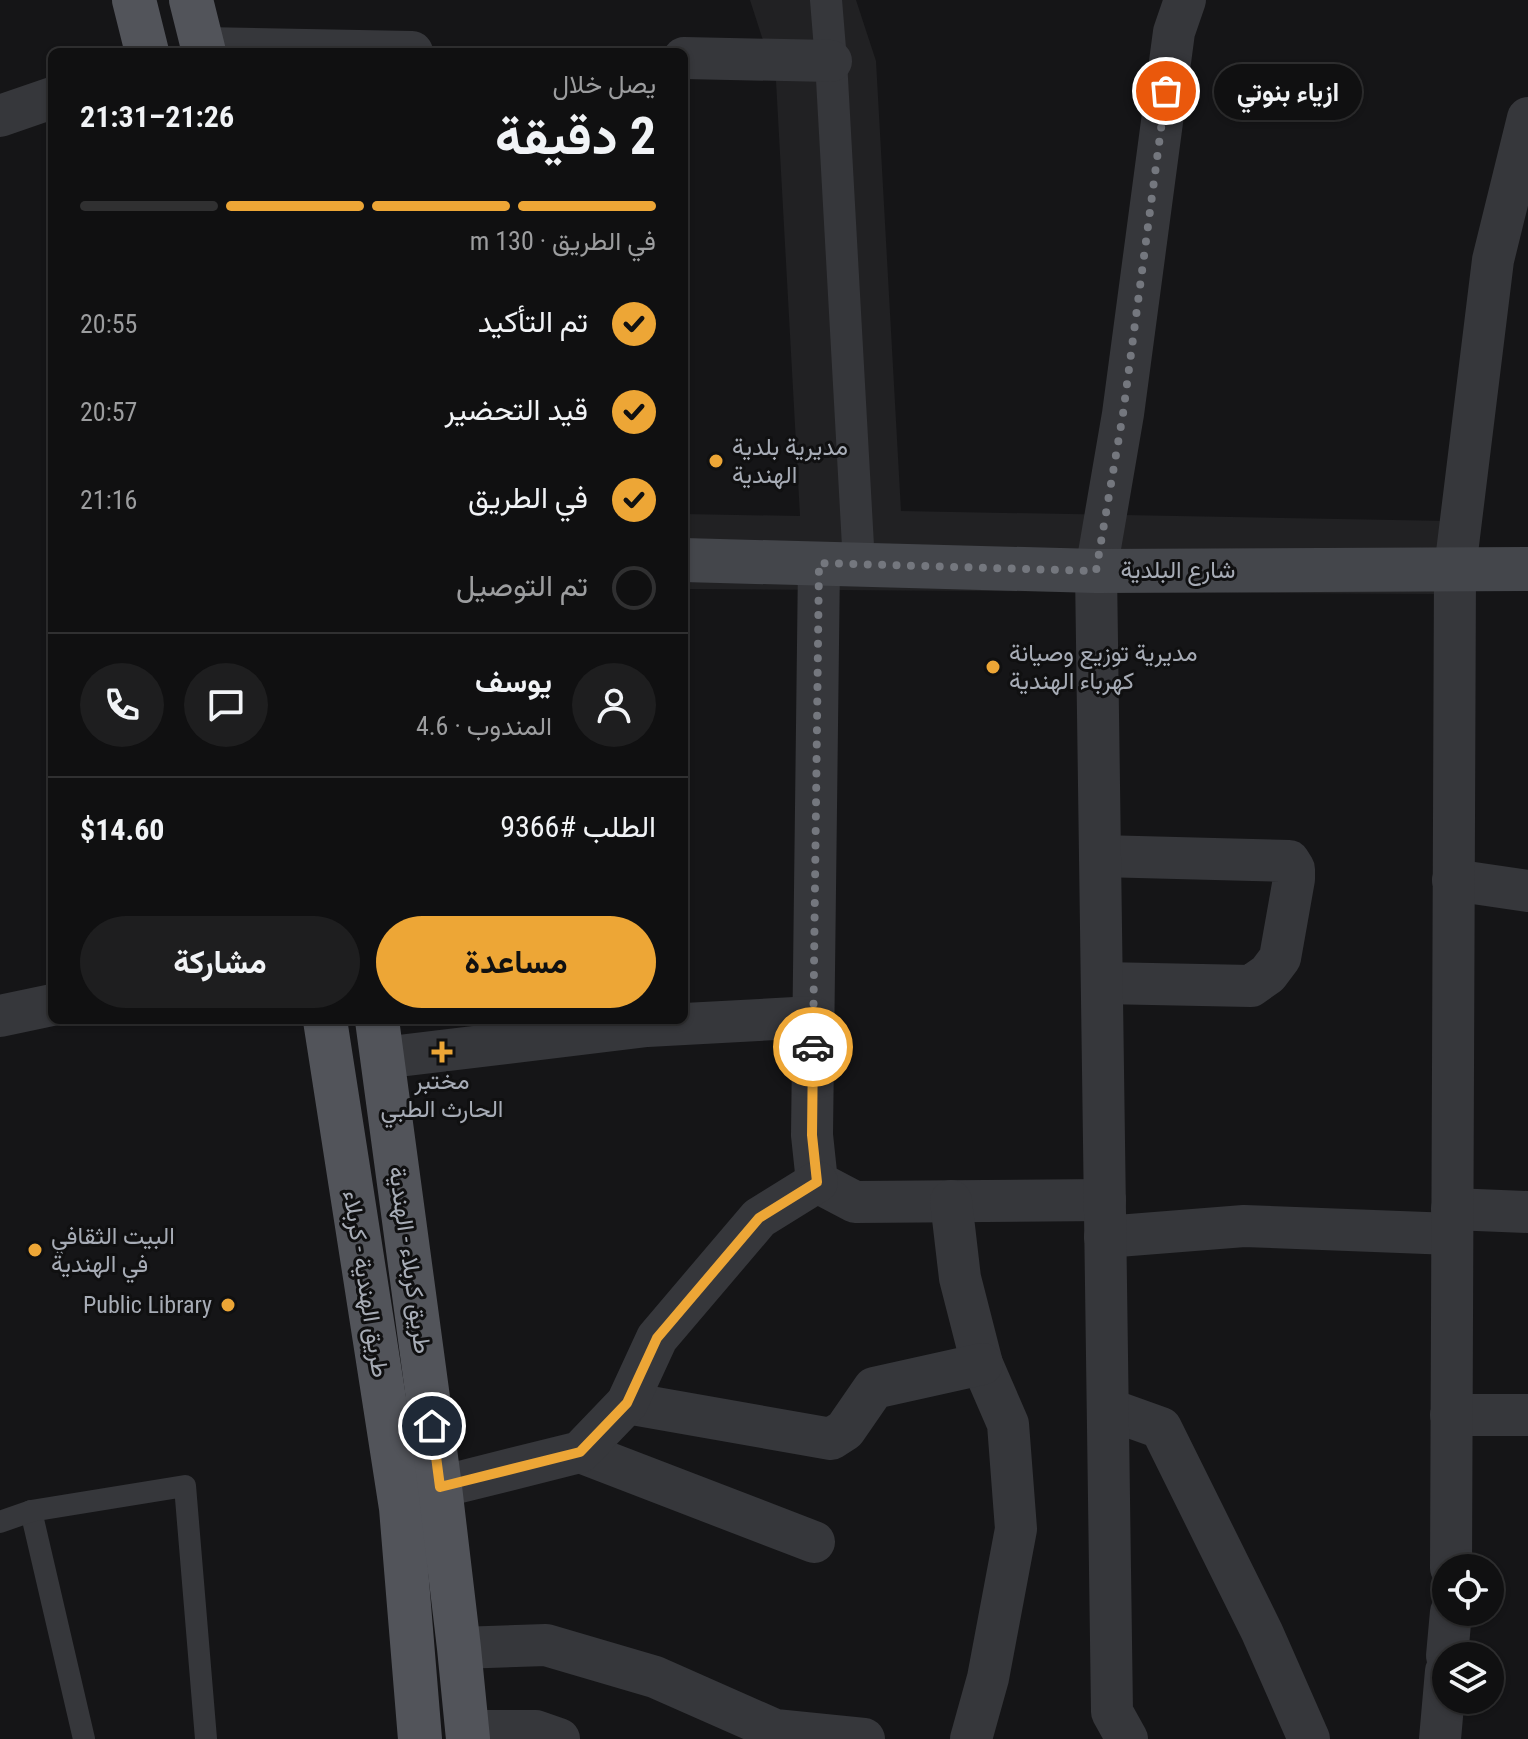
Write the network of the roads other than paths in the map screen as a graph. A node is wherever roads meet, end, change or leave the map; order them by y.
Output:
1 (134, 0) edge
2 (191, 0) edge
3 (826, 0) edge
4 (1185, 0) edge
5 (146, 48) edge
6 (203, 48) edge
7 (688, 58) edge
8 (831, 61) junction
9 (48, 99) edge
10 (0, 116) edge
11 (1528, 118) edge
12 (688, 560) edge
13 (839, 563) junction
14 (1455, 569) junction
15 (1528, 569) edge
16 (1096, 571) junction
17 (1100, 856) junction
18 (1453, 880) junction
19 (1528, 891) edge
20 (1102, 983) junction
21 (48, 1006) edge
22 (0, 1016) edge
23 (813, 1017) junction
24 (326, 1024) edge
25 (684, 1024) edge
26 (688, 1024) edge
27 (379, 1039) edge
28 (817, 1182) junction
29 (951, 1201) junction
30 (1528, 1212) edge
31 (1105, 1219) junction
32 (1452, 1222) junction
33 (982, 1364) junction
34 (627, 1403) junction
35 (1108, 1409) junction
36 (1451, 1415) junction
37 (1528, 1415) edge
38 (580, 1452) junction
39 (440, 1487) junction
40 (31, 1511) junction
41 (0, 1522) edge
42 (814, 1542) dead end
43 (1451, 1554) edge
44 (459, 1648) junction
45 (1442, 1714) edge
46 (773, 1734) edge
47 (468, 1735) edge
48 (84, 1739) edge
49 (206, 1739) edge
50 (420, 1739) edge
51 (559, 1739) edge
52 (864, 1739) edge
53 (971, 1739) edge
54 (1127, 1739) edge
55 (1309, 1739) edge
56 (1440, 1739) edge

1 - 5 main road
2 - 6 main road
3 - 8 street
4 - 16 street
7 - 8 street
8 - 13 street
9 - 10 street
11 - 14 street
12 - 13 main road, شارع البلدية
13 - 16 main road, شارع البلدية
13 - 23 street
14 - 15 main road, شارع البلدية
14 - 16 main road, شارع البلدية
14 - 18 street
16 - 17 street
17 - 20 street
17 - 20 street
18 - 19 street
18 - 32 street
20 - 31 street
21 - 22 street
23 - 26 street
23 - 28 street
24 - 50 main road, طريق الهندية - كربلاء
25 - 27 street
27 - 39 main road, طريق كربلاء - الهندية
28 - 29 street
28 - 34 street
29 - 31 street
29 - 33 street
30 - 32 street
31 - 32 street
31 - 35 street
32 - 36 street
33 - 34 street
33 - 53 street
34 - 38 street
35 - 54 street
35 - 55 street
36 - 37 street
36 - 43 street
38 - 39 street
38 - 42 street
39 - 44 main road, طريق كربلاء - الهندية
40 - 41 lane
40 - 48 lane
40 - 49 lane
44 - 46 street
44 - 47 main road, طريق كربلاء - الهندية
45 - 56 street
46 - 52 street
47 - 51 street

